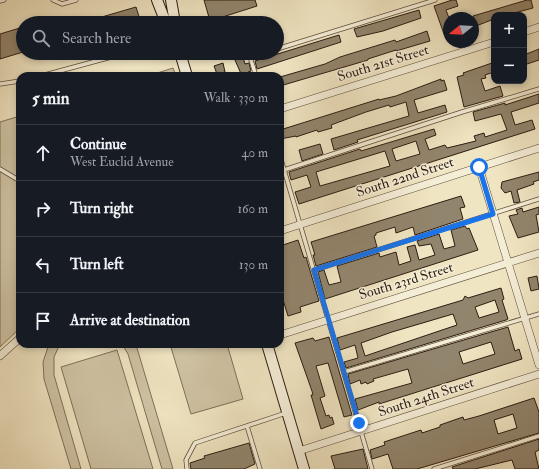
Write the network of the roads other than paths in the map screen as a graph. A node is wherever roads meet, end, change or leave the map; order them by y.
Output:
1 (4, 0) edge
2 (53, 0) edge
3 (76, 0) edge
4 (157, 0) edge
5 (171, 0) edge
6 (435, 0) edge
7 (0, 1) edge
8 (163, 16) edge
9 (174, 16) edge
10 (539, 27) edge
11 (527, 31) edge
12 (491, 43) edge
13 (284, 47) edge
14 (100, 60) edge
15 (182, 60) edge
16 (251, 60) edge
17 (57, 72) edge
18 (186, 72) edge
19 (255, 72) edge
20 (16, 82) edge
21 (0, 84) edge
22 (539, 89) edge
23 (284, 108) edge
24 (539, 148) edge
25 (479, 167) junction
26 (0, 169) edge
27 (284, 170) joint
28 (16, 179) edge
29 (539, 199) edge
30 (493, 214) junction
31 (301, 225) junction
32 (284, 230) edge
33 (539, 254) edge
34 (508, 263) junction
35 (314, 270) junction
36 (539, 314) edge
37 (525, 318) junction
38 (329, 319) junction
39 (284, 334) edge
40 (16, 342) edge
41 (268, 348) edge
42 (0, 356) edge
43 (539, 365) edge
44 (344, 372) junction
45 (539, 374) edge
46 (287, 412) junction
47 (247, 426) junction
48 (361, 431) junction
49 (539, 436) edge
50 (299, 451) junction
51 (187, 469) edge
52 (260, 469) edge
53 (304, 469) edge
54 (372, 469) edge
55 (434, 469) edge

1 - 7 lane
2 - 3 lane
4 - 8 main road
5 - 9 main road
6 - 13 lane
10 - 11 street
12 - 23 street, South 21st Street
14 - 17 lane
15 - 18 main road
16 - 19 lane
20 - 21 lane
22 - 27 lane
24 - 25 street, South 22nd Street
25 - 30 street
25 - 31 street, South 22nd Street
26 - 28 lane
27 - 31 lane
29 - 30 lane
30 - 34 street
30 - 35 lane
31 - 32 street, South 22nd Street
31 - 35 lane
33 - 34 street, South 23rd Street
34 - 37 street
34 - 38 street, South 23rd Street
35 - 38 lane
36 - 37 lane
37 - 43 street
37 - 44 lane
38 - 39 street, South 23rd Street
38 - 44 lane
40 - 42 street
41 - 46 main road
44 - 48 lane
45 - 48 street, South 24th Street
46 - 47 lane
46 - 50 main road
47 - 51 lane
47 - 52 lane
48 - 50 street, South 24th Street
48 - 54 lane
49 - 55 lane
50 - 53 main road

